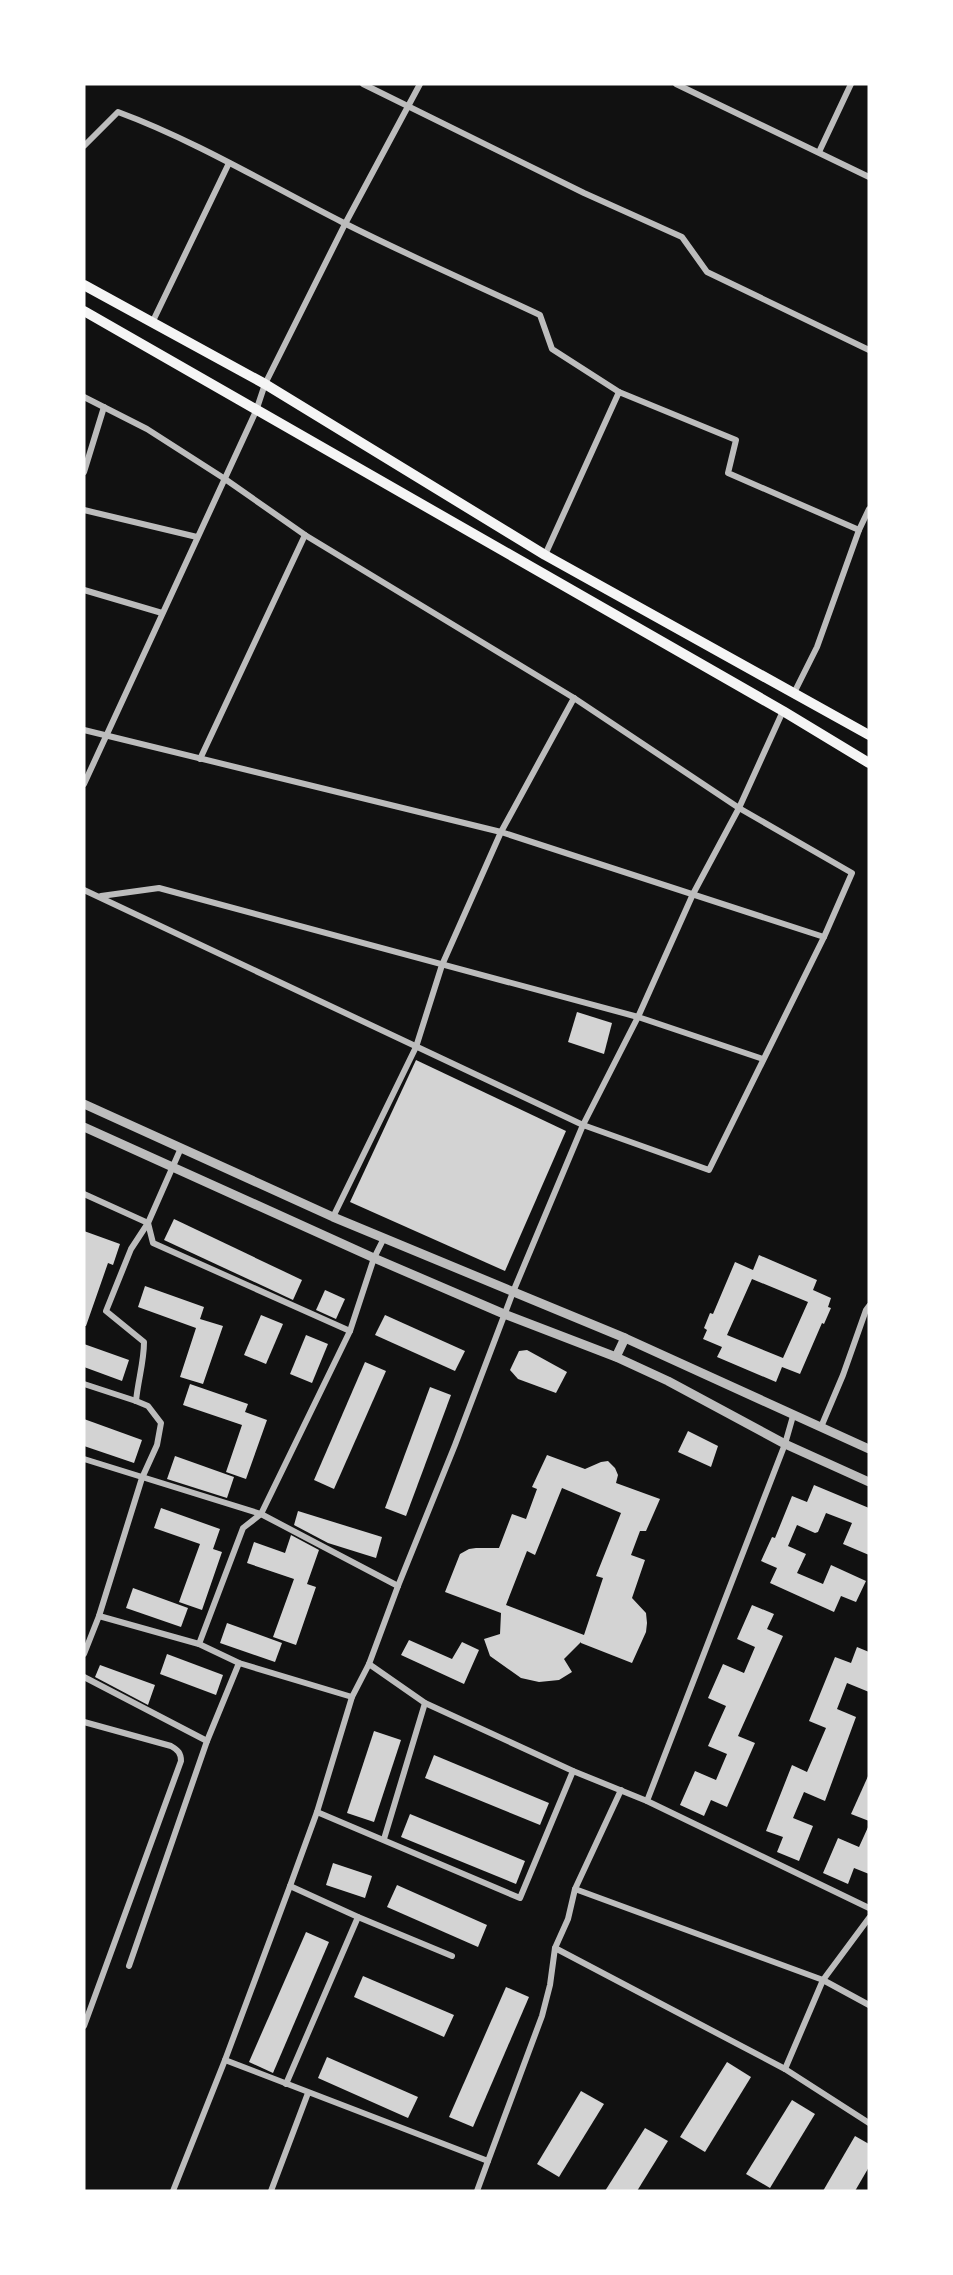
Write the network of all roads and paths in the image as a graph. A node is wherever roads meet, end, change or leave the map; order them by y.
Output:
1 (363, 84) edge
2 (420, 84) edge
3 (676, 84) edge
4 (851, 84) edge
5 (408, 106) junction
6 (84, 146) edge
7 (819, 152) junction
8 (229, 163) junction
9 (869, 177) edge
10 (345, 224) junction
11 (84, 285) edge
12 (84, 311) edge
13 (152, 323) junction
14 (869, 350) edge
15 (265, 384) junction
16 (619, 392) junction
17 (84, 397) edge
18 (104, 407) junction
19 (256, 411) junction
20 (84, 472) edge
21 (225, 479) junction
22 (869, 509) edge
23 (84, 510) edge
24 (859, 530) junction
25 (305, 535) junction
26 (197, 537) junction
27 (545, 555) junction
28 (84, 590) edge
29 (162, 613) junction
30 (794, 693) junction
31 (574, 698) junction
32 (783, 711) junction
33 (84, 729) edge
34 (869, 735) edge
35 (106, 736) junction
36 (200, 759) junction
37 (869, 763) edge
38 (84, 784) edge
39 (739, 808) junction
40 (501, 832) junction
41 (84, 890) edge
42 (693, 894) junction
43 (101, 896) junction
44 (824, 937) junction
45 (442, 965) junction
46 (638, 1017) junction
47 (416, 1047) junction
48 (763, 1059) junction
49 (84, 1104) edge
50 (583, 1125) junction
51 (84, 1127) edge
52 (181, 1149) junction
53 (173, 1168) junction
54 (84, 1194) edge
55 (333, 1217) junction
56 (148, 1223) junction
57 (384, 1238) junction
58 (374, 1258) junction
59 (513, 1292) junction
60 (869, 1306) edge
61 (504, 1314) junction
62 (350, 1331) junction
63 (625, 1338) junction
64 (616, 1357) junction
65 (84, 1384) edge
66 (136, 1401) junction
67 (793, 1416) junction
68 (821, 1427) junction
69 (785, 1444) junction
70 (869, 1449) edge
71 (84, 1459) edge
72 (142, 1478) junction
73 (869, 1482) edge
74 (261, 1514) junction
75 (398, 1586) junction
76 (99, 1616) junction
77 (199, 1644) junction
78 (84, 1654) edge
79 (239, 1663) junction
80 (369, 1664) junction
81 (84, 1677) edge
82 (352, 1697) junction
83 (425, 1703) junction
84 (84, 1722) edge
85 (207, 1741) junction
86 (573, 1771) junction
87 (621, 1790) junction
88 (648, 1801) junction
89 (317, 1812) junction
90 (384, 1839) junction
91 (290, 1886) junction
92 (575, 1889) junction
93 (869, 1908) edge
94 (358, 1917) junction
95 (869, 1918) edge
96 (555, 1948) junction
97 (452, 1956) dead end
98 (129, 1966) dead end
99 (823, 1980) junction
100 (869, 2005) edge
101 (86, 2018) edge
102 (84, 2026) edge
103 (225, 2060) junction
104 (785, 2069) junction
105 (286, 2084) junction
106 (308, 2093) junction
107 (869, 2124) edge
108 (488, 2161) junction
109 (173, 2191) edge
110 (271, 2191) edge
111 (477, 2191) edge

1 - 5 street
2 - 5 street
3 - 7 street
4 - 7 street
5 - 10 street
5 - 14 street
6 - 8 street
7 - 9 street
8 - 10 street
8 - 13 street
10 - 15 street
10 - 16 street
11 - 13 main road
12 - 19 main road
13 - 15 main road
15 - 19 street
15 - 27 main road
16 - 24 street
16 - 27 street
17 - 18 street
18 - 20 street
18 - 21 street
19 - 21 street
19 - 32 main road
21 - 25 street
21 - 26 street
22 - 24 street
23 - 26 street
24 - 30 street
25 - 31 street
25 - 36 street
26 - 29 street
27 - 30 main road
28 - 29 street
29 - 35 street
30 - 34 main road
31 - 39 street
31 - 40 street
32 - 37 main road
32 - 39 street
33 - 35 street
35 - 36 street
35 - 38 street
36 - 40 street
39 - 42 street
39 - 44 street
40 - 42 street
40 - 45 street
41 - 43 street
42 - 44 street
42 - 46 street
43 - 45 street
43 - 47 street
44 - 48 street
45 - 46 street
45 - 47 street
46 - 48 street
46 - 50 street
47 - 50 street
47 - 55 street
48 - 50 street
49 - 52 street
50 - 59 street
51 - 53 street
52 - 53 street
52 - 55 street
53 - 56 street
53 - 58 street
54 - 56 street
55 - 57 street
56 - 62 street
56 - 66 street
57 - 58 street
57 - 59 street
58 - 61 street
58 - 62 street
59 - 61 street
59 - 63 street
60 - 68 street
61 - 64 street
61 - 75 street
62 - 74 street
63 - 64 street
63 - 67 street
64 - 69 street
65 - 66 street
66 - 72 street
67 - 68 street
67 - 69 street
68 - 70 street
69 - 73 street
69 - 88 street
71 - 72 street
72 - 74 street
72 - 76 street
74 - 75 street
74 - 77 street
75 - 80 street
76 - 77 street
76 - 78 street
77 - 79 street
79 - 82 street
79 - 85 street
80 - 82 street
80 - 83 street
81 - 85 street
82 - 89 street
83 - 86 street
83 - 90 street
84 - 101 street
85 - 98 street
86 - 87 street
86 - 90 street
87 - 88 street
87 - 92 street
88 - 93 street
89 - 90 street
89 - 91 street
91 - 94 street
91 - 103 street
92 - 96 street
92 - 99 street
94 - 97 street
94 - 105 street
95 - 99 street
96 - 104 street
96 - 108 street
99 - 100 street
99 - 104 street
101 - 102 street
103 - 105 street
103 - 109 street
104 - 107 street
105 - 106 street
106 - 108 street
106 - 110 street
108 - 111 street

